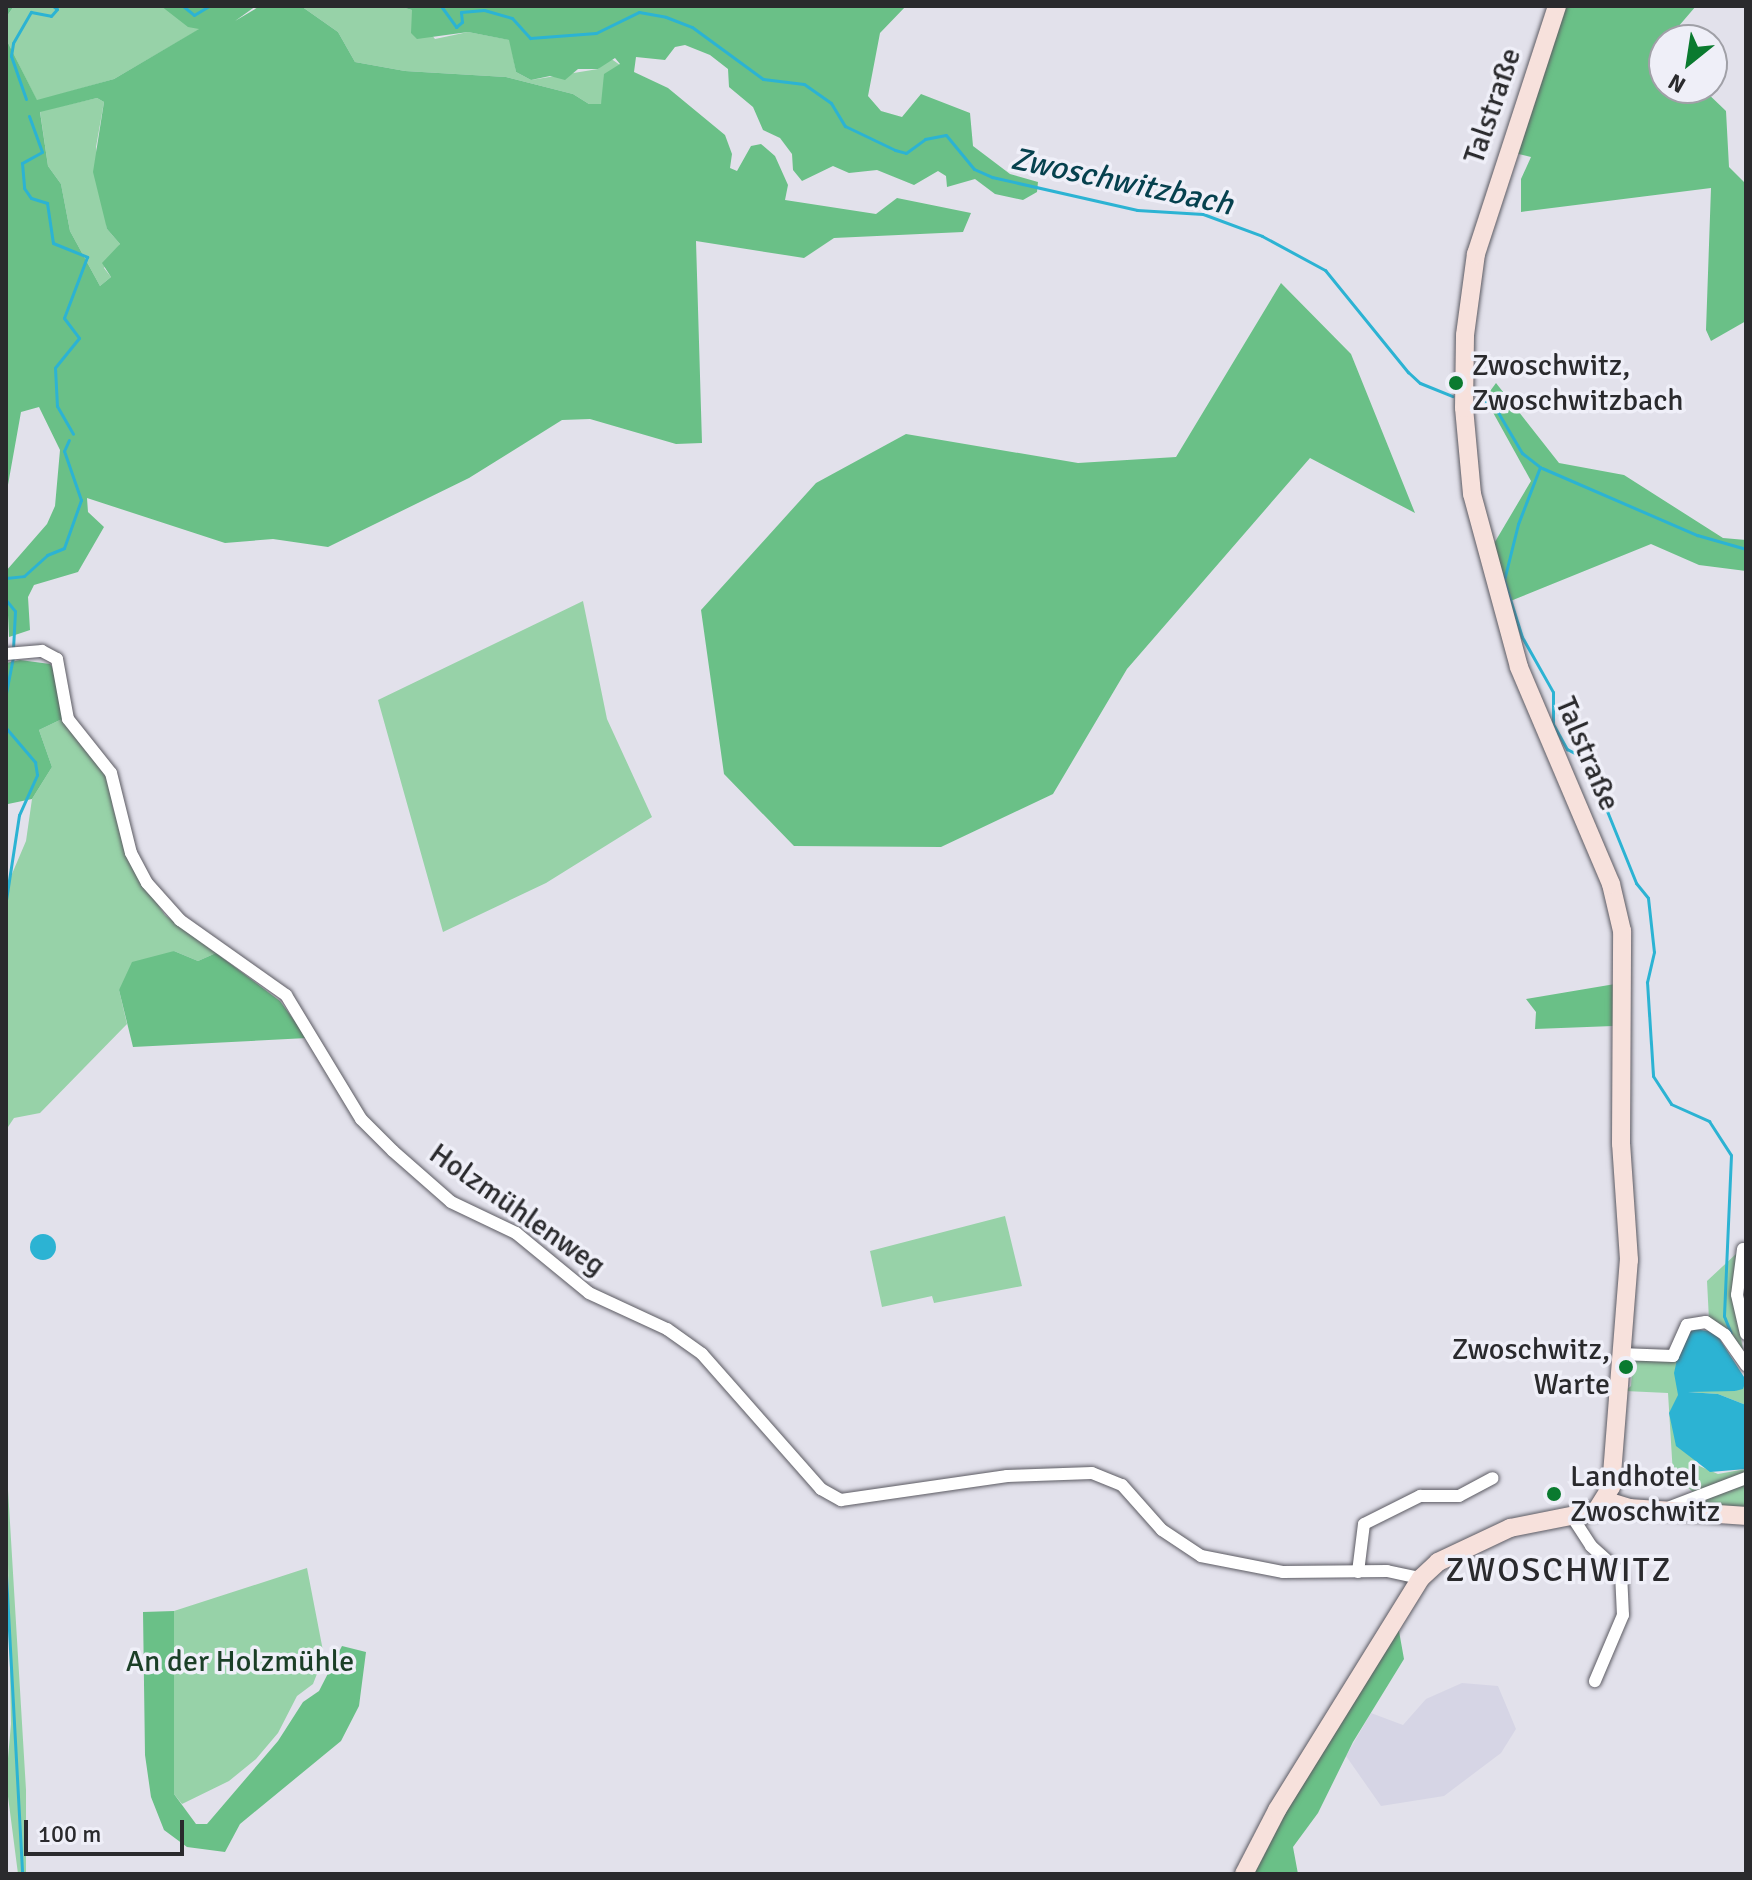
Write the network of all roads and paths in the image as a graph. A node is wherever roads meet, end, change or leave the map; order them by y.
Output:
1 (1557, 6) edge
2 (6, 654) edge
3 (1743, 1249) dead end
4 (1746, 1334) edge
5 (1620, 1354) junction
6 (1746, 1365) edge
7 (1493, 1478) dead end
8 (1746, 1478) edge
9 (1607, 1501) junction
10 (1670, 1507) junction
11 (1571, 1515) junction
12 (1746, 1516) edge
13 (1358, 1572) junction
14 (1421, 1578) junction
15 (1595, 1681) dead end
16 (1244, 1874) edge

1 - 5 street, Talstraße
2 - 13 street, Holzmühlenweg
3 - 4 street
5 - 6 street
5 - 9 street, Talstraße
7 - 13 street
8 - 10 street
9 - 10 street
9 - 11 street
10 - 12 street
11 - 14 street
11 - 15 street
13 - 14 street, Holzmühlenweg
14 - 16 street

